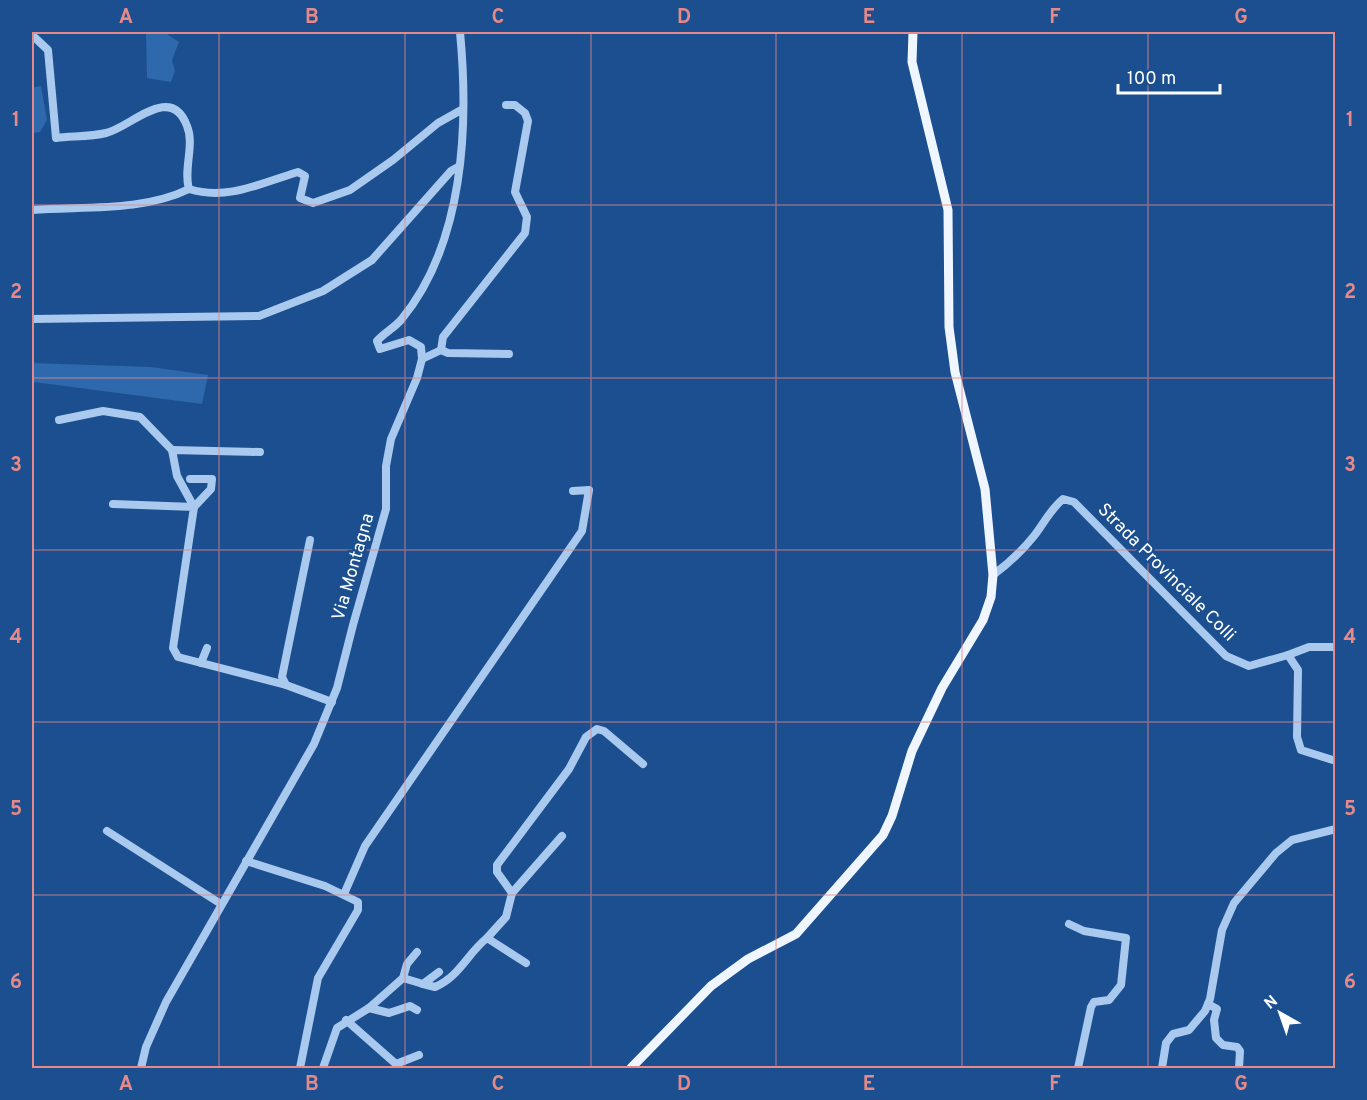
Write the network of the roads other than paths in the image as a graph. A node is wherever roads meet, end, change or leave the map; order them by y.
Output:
1 (460, 32) edge
2 (913, 32) edge
3 (32, 35) edge
4 (506, 105) dead end
5 (464, 109) junction
6 (458, 167) junction
7 (189, 189) junction
8 (32, 210) edge
9 (32, 319) edge
10 (441, 350) junction
11 (509, 354) dead end
12 (422, 359) junction
13 (59, 420) dead end
14 (171, 450) junction
15 (260, 452) dead end
16 (190, 478) dead end
17 (573, 491) dead end
18 (113, 504) dead end
19 (194, 507) junction
20 (310, 540) dead end
21 (993, 575) junction
22 (1335, 647) edge
23 (207, 648) dead end
24 (1288, 655) junction
25 (201, 663) junction
26 (286, 685) junction
27 (332, 702) junction
28 (1335, 761) edge
29 (644, 764) dead end
30 (1335, 829) edge
31 (107, 831) dead end
32 (562, 836) dead end
33 (246, 861) junction
34 (512, 893) junction
35 (344, 894) junction
36 (221, 904) junction
37 (1069, 924) dead end
38 (487, 938) junction
39 (417, 952) dead end
40 (526, 963) dead end
41 (439, 972) dead end
42 (403, 978) junction
43 (423, 984) junction
44 (1208, 1004) junction
45 (369, 1008) junction
46 (417, 1010) dead end
47 (346, 1020) junction
48 (419, 1055) dead end
49 (396, 1064) junction
50 (141, 1068) edge
51 (300, 1068) edge
52 (323, 1068) edge
53 (404, 1068) edge
54 (631, 1068) edge
55 (1078, 1068) edge
56 (1162, 1068) edge
57 (1239, 1068) edge

1 - 5 street
2 - 21 main road
3 - 7 street
4 - 10 street
5 - 6 street
5 - 7 street
6 - 9 street
6 - 12 street
7 - 8 street
10 - 11 street
10 - 12 street
12 - 27 street, Via Montagna
13 - 14 street
14 - 15 street
14 - 19 street
16 - 19 street
17 - 35 street
18 - 19 street
19 - 25 street
20 - 26 street
21 - 24 street, Strada Provinciale Colli
21 - 54 main road
22 - 24 street
23 - 25 street
24 - 28 street
25 - 26 street
26 - 27 street
27 - 33 street, Via Montagna
29 - 34 street
30 - 44 street
31 - 36 street
32 - 34 street
33 - 35 street
33 - 36 street, Via Montagna
34 - 38 street
35 - 51 street
36 - 50 street, Via Montagna
37 - 55 street
38 - 40 street
38 - 43 street
39 - 42 street
41 - 43 street
42 - 43 street
42 - 45 street
44 - 56 street
44 - 57 street
45 - 46 street
45 - 47 street
47 - 49 street
47 - 52 street
48 - 49 street
49 - 53 street

